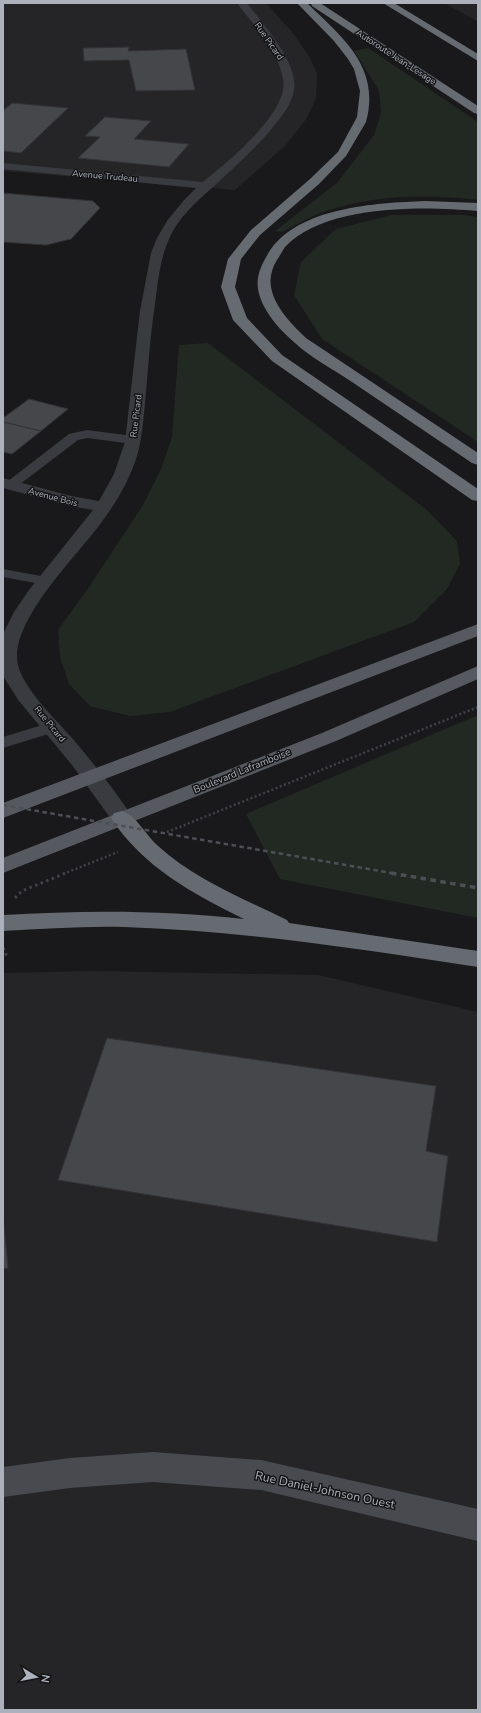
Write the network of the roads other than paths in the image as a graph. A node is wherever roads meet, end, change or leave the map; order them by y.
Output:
1 (242, 3) edge
2 (302, 3) edge
3 (314, 3) edge
4 (388, 3) edge
5 (434, 31) junction
6 (478, 49) edge
7 (478, 58) edge
8 (478, 111) edge
9 (3, 166) edge
10 (207, 186) junction
11 (478, 207) edge
12 (133, 440) junction
13 (478, 460) edge
14 (6, 484) edge
15 (478, 496) edge
16 (103, 507) junction
17 (3, 574) edge
18 (46, 582) junction
19 (478, 630) edge
20 (5, 666) edge
21 (478, 672) edge
22 (52, 727) junction
23 (3, 743) edge
24 (92, 777) junction
25 (3, 811) edge
26 (122, 818) junction
27 (3, 866) edge
28 (3, 923) edge
29 (293, 933) junction
30 (478, 960) edge
31 (3, 1482) edge
32 (478, 1525) edge

1 - 10 street, Rue Picard
2 - 15 highway
3 - 8 highway, Autoroute Jean-Lesage
4 - 5 highway
5 - 6 highway
5 - 7 highway
9 - 10 street, Avenue Trudeau
10 - 12 street, Rue Picard
11 - 13 highway
12 - 14 lane
12 - 16 street, Rue Picard
14 - 16 street, Avenue Bois
16 - 18 street, Rue Picard
17 - 18 lane
18 - 20 street, Rue Picard
19 - 24 main road
20 - 22 street, Rue Picard
21 - 26 main road, Boulevard Laframboise
22 - 23 lane
22 - 24 street, Rue Picard
24 - 25 main road
24 - 26 street, Rue Picard
26 - 27 main road, Boulevard Laframboise
26 - 29 highway
28 - 29 highway
29 - 30 highway
31 - 32 street, Rue Daniel-Johnson Ouest

